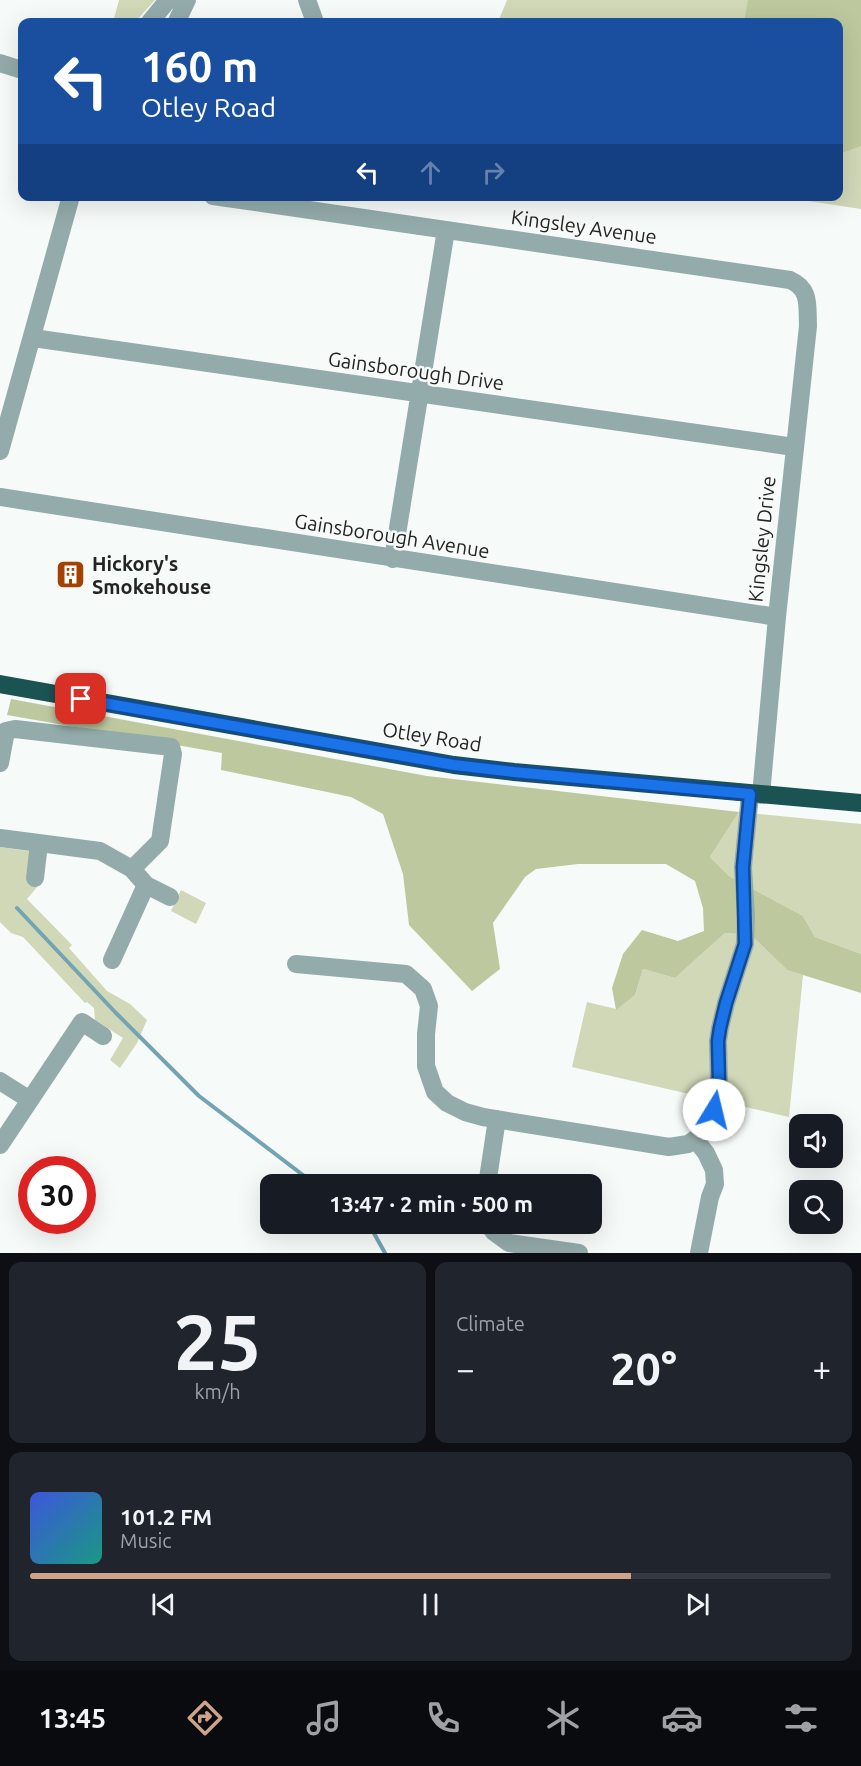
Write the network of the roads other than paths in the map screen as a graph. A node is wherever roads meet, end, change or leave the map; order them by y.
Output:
1 (168, 0) edge
2 (187, 0) edge
3 (307, 0) edge
4 (153, 18) edge
5 (178, 18) edge
6 (314, 18) edge
7 (0, 63) edge
8 (18, 69) edge
9 (70, 201) edge
10 (247, 201) edge
11 (446, 230) junction
12 (804, 289) joint
13 (33, 338) junction
14 (8, 392) edge
15 (421, 394) junction
16 (794, 447) junction
17 (0, 451) edge
18 (0, 497) edge
19 (393, 559) junction
20 (777, 617) junction
21 (0, 684) edge
22 (0, 763) edge
23 (756, 794) junction
24 (861, 803) edge
25 (0, 837) edge
26 (39, 844) junction
27 (132, 869) junction
28 (35, 878) dead end
29 (146, 885) junction
30 (170, 897) dead end
31 (112, 960) dead end
32 (296, 964) dead end
33 (104, 1036) dead end
34 (0, 1081) edge
35 (30, 1100) junction
36 (497, 1119) junction
37 (695, 1139) junction
38 (0, 1145) edge
39 (489, 1174) edge
40 (497, 1234) edge
41 (579, 1253) edge
42 (699, 1253) edge

1 - 4 street
2 - 5 street
3 - 6 street
7 - 8 street
9 - 13 street
10 - 11 street, Kingsley Avenue
11 - 12 street, Kingsley Avenue
11 - 15 street
12 - 16 street, Kingsley Drive
13 - 14 street
13 - 15 street, Gainsborough Drive
14 - 17 street
15 - 16 street, Gainsborough Drive
15 - 19 street
16 - 20 street, Kingsley Drive
18 - 19 street, Gainsborough Avenue
19 - 20 street, Gainsborough Avenue
20 - 23 street, Kingsley Drive
21 - 23 highway, Otley Road
22 - 27 street
23 - 24 highway, Otley Road
23 - 37 street, Kingsley Drive
25 - 26 street
26 - 27 street
26 - 28 street
27 - 29 street
29 - 30 street
29 - 31 street
32 - 36 street
33 - 35 street
34 - 35 street
35 - 38 street
36 - 37 street
36 - 39 street
37 - 42 street
40 - 41 street

